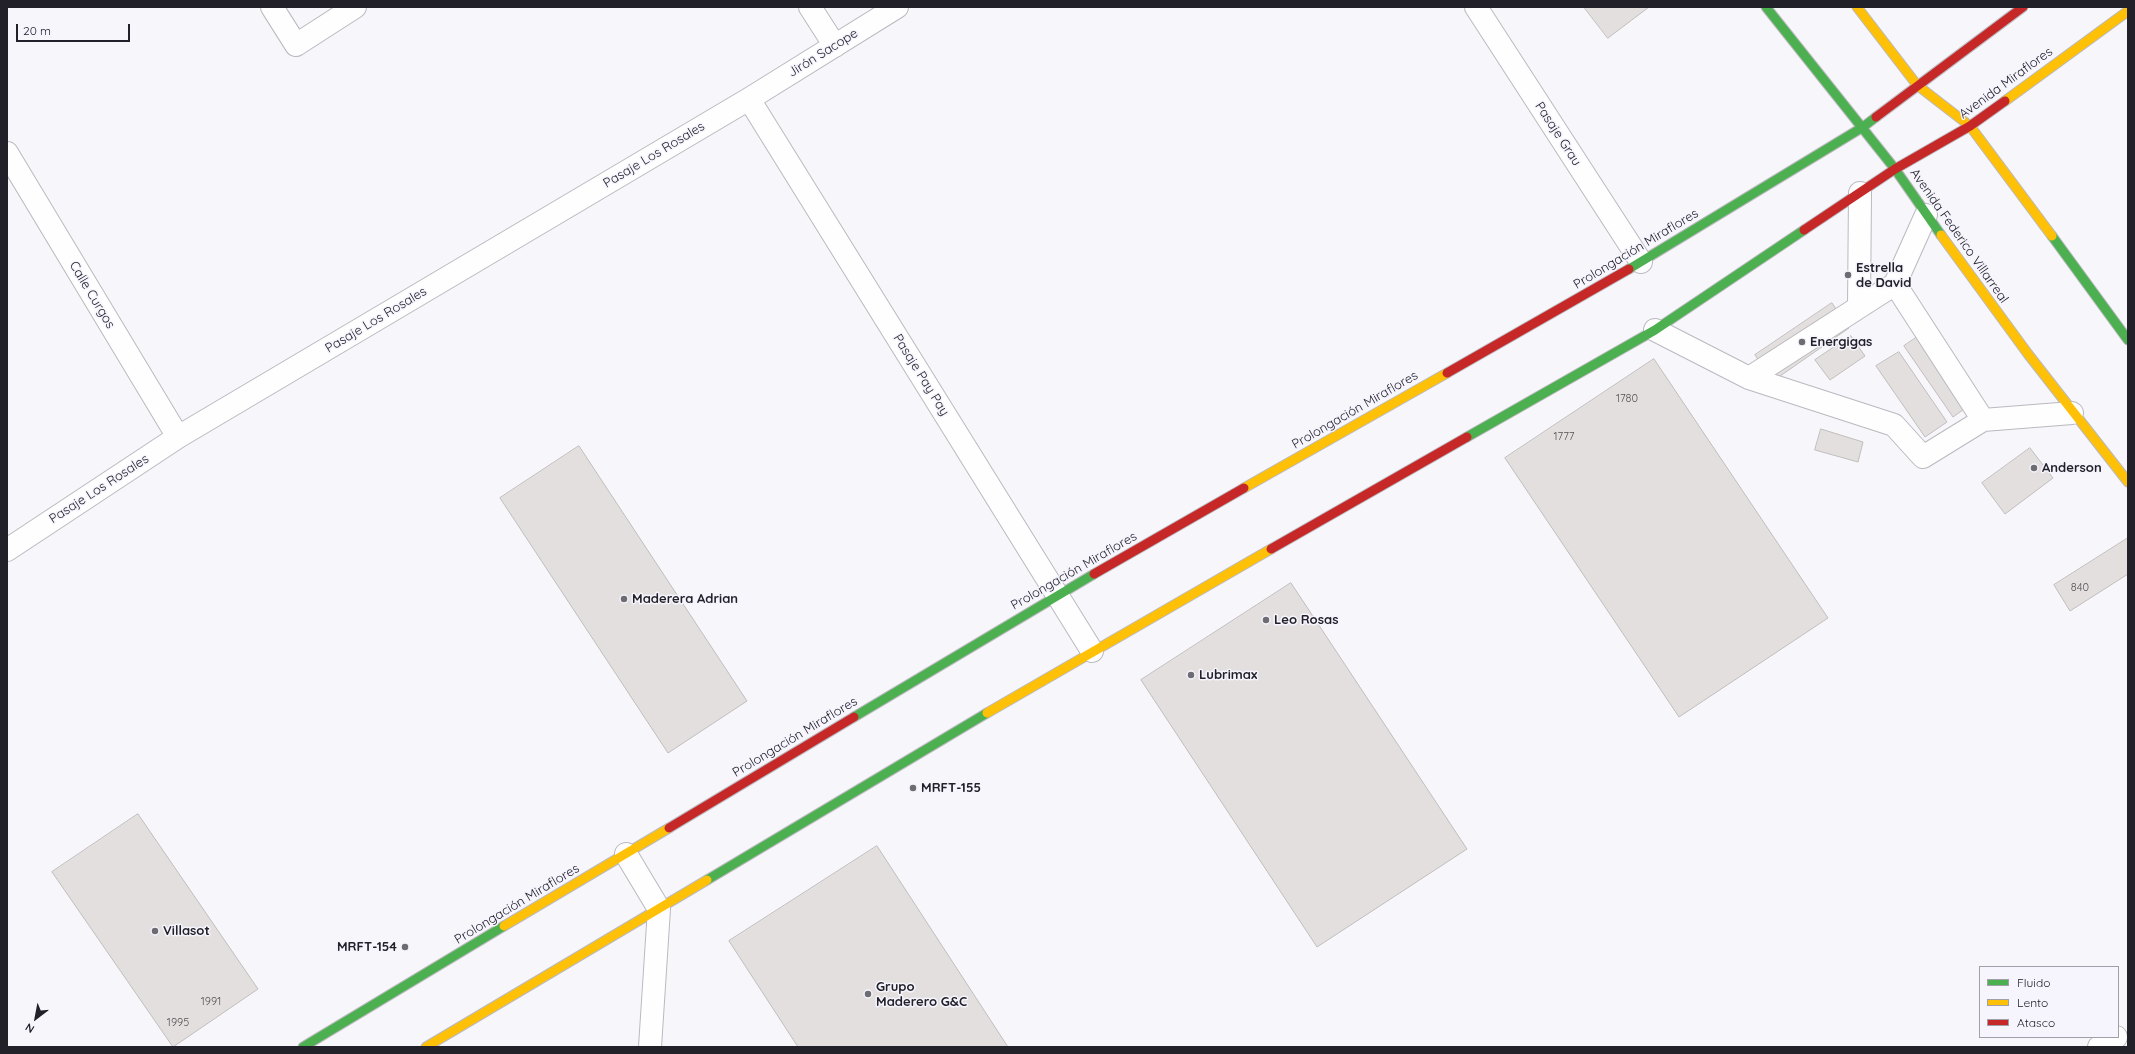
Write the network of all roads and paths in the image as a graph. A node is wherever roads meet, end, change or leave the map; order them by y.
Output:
1 (272, 7) edge
2 (355, 7) edge
3 (810, 7) edge
4 (898, 7) edge
5 (1476, 7) edge
6 (1766, 7) edge
7 (1857, 7) edge
8 (2023, 7) edge
9 (2128, 11) edge
10 (835, 46) junction
11 (1916, 85) junction
12 (750, 99) junction
13 (1970, 126) junction
14 (1863, 127) junction
15 (7, 153) edge
16 (1895, 169) junction
17 (1860, 193) junction
18 (1926, 215) junction
19 (1641, 262) junction
20 (1895, 284) junction
21 (1859, 307) junction
22 (1655, 330) junction
23 (2128, 340) edge
24 (1749, 378) junction
25 (2072, 413) junction
26 (1983, 420) junction
27 (178, 437) junction
28 (2128, 482) edge
29 (7, 550) edge
30 (1057, 595) junction
31 (1092, 651) junction
32 (626, 854) junction
33 (660, 908) junction
34 (2128, 1030) edge
35 (2119, 1035) edge
36 (2114, 1038) edge
37 (303, 1047) edge
38 (426, 1047) edge
39 (650, 1047) edge
40 (2099, 1047) edge

1 - 2 street
3 - 10 street
4 - 10 street, Jirón Sacope
5 - 19 street, Pasaje Grau
6 - 14 main road, Avenida Federico Villarreal
7 - 11 main road
8 - 11 main road
9 - 13 main road, Avenida Miraflores
10 - 12 street, Jirón Sacope
11 - 13 main road
11 - 14 main road
12 - 27 street, Pasaje Los Rosales
12 - 30 street, Pasaje Pay Pay
13 - 16 main road, Avenida Miraflores
13 - 23 main road
14 - 16 main road, Avenida Federico Villarreal
14 - 19 main road, Prolongación Miraflores
15 - 27 street, Calle Curgos
16 - 17 main road
16 - 18 main road, Avenida Federico Villarreal
17 - 21 street
17 - 22 main road
18 - 20 street
18 - 25 main road, Avenida Federico Villarreal
19 - 30 main road, Prolongación Miraflores
20 - 21 street
20 - 26 street
21 - 24 street
22 - 24 street
22 - 31 main road
24 - 26 street
25 - 26 street
25 - 28 main road, Avenida Federico Villarreal
27 - 29 street, Pasaje Los Rosales
30 - 31 street, Pasaje Pay Pay
30 - 32 main road, Prolongación Miraflores
31 - 33 main road
32 - 33 street
32 - 37 main road, Prolongación Miraflores
33 - 38 main road
33 - 39 street
34 - 35 street
36 - 40 street

